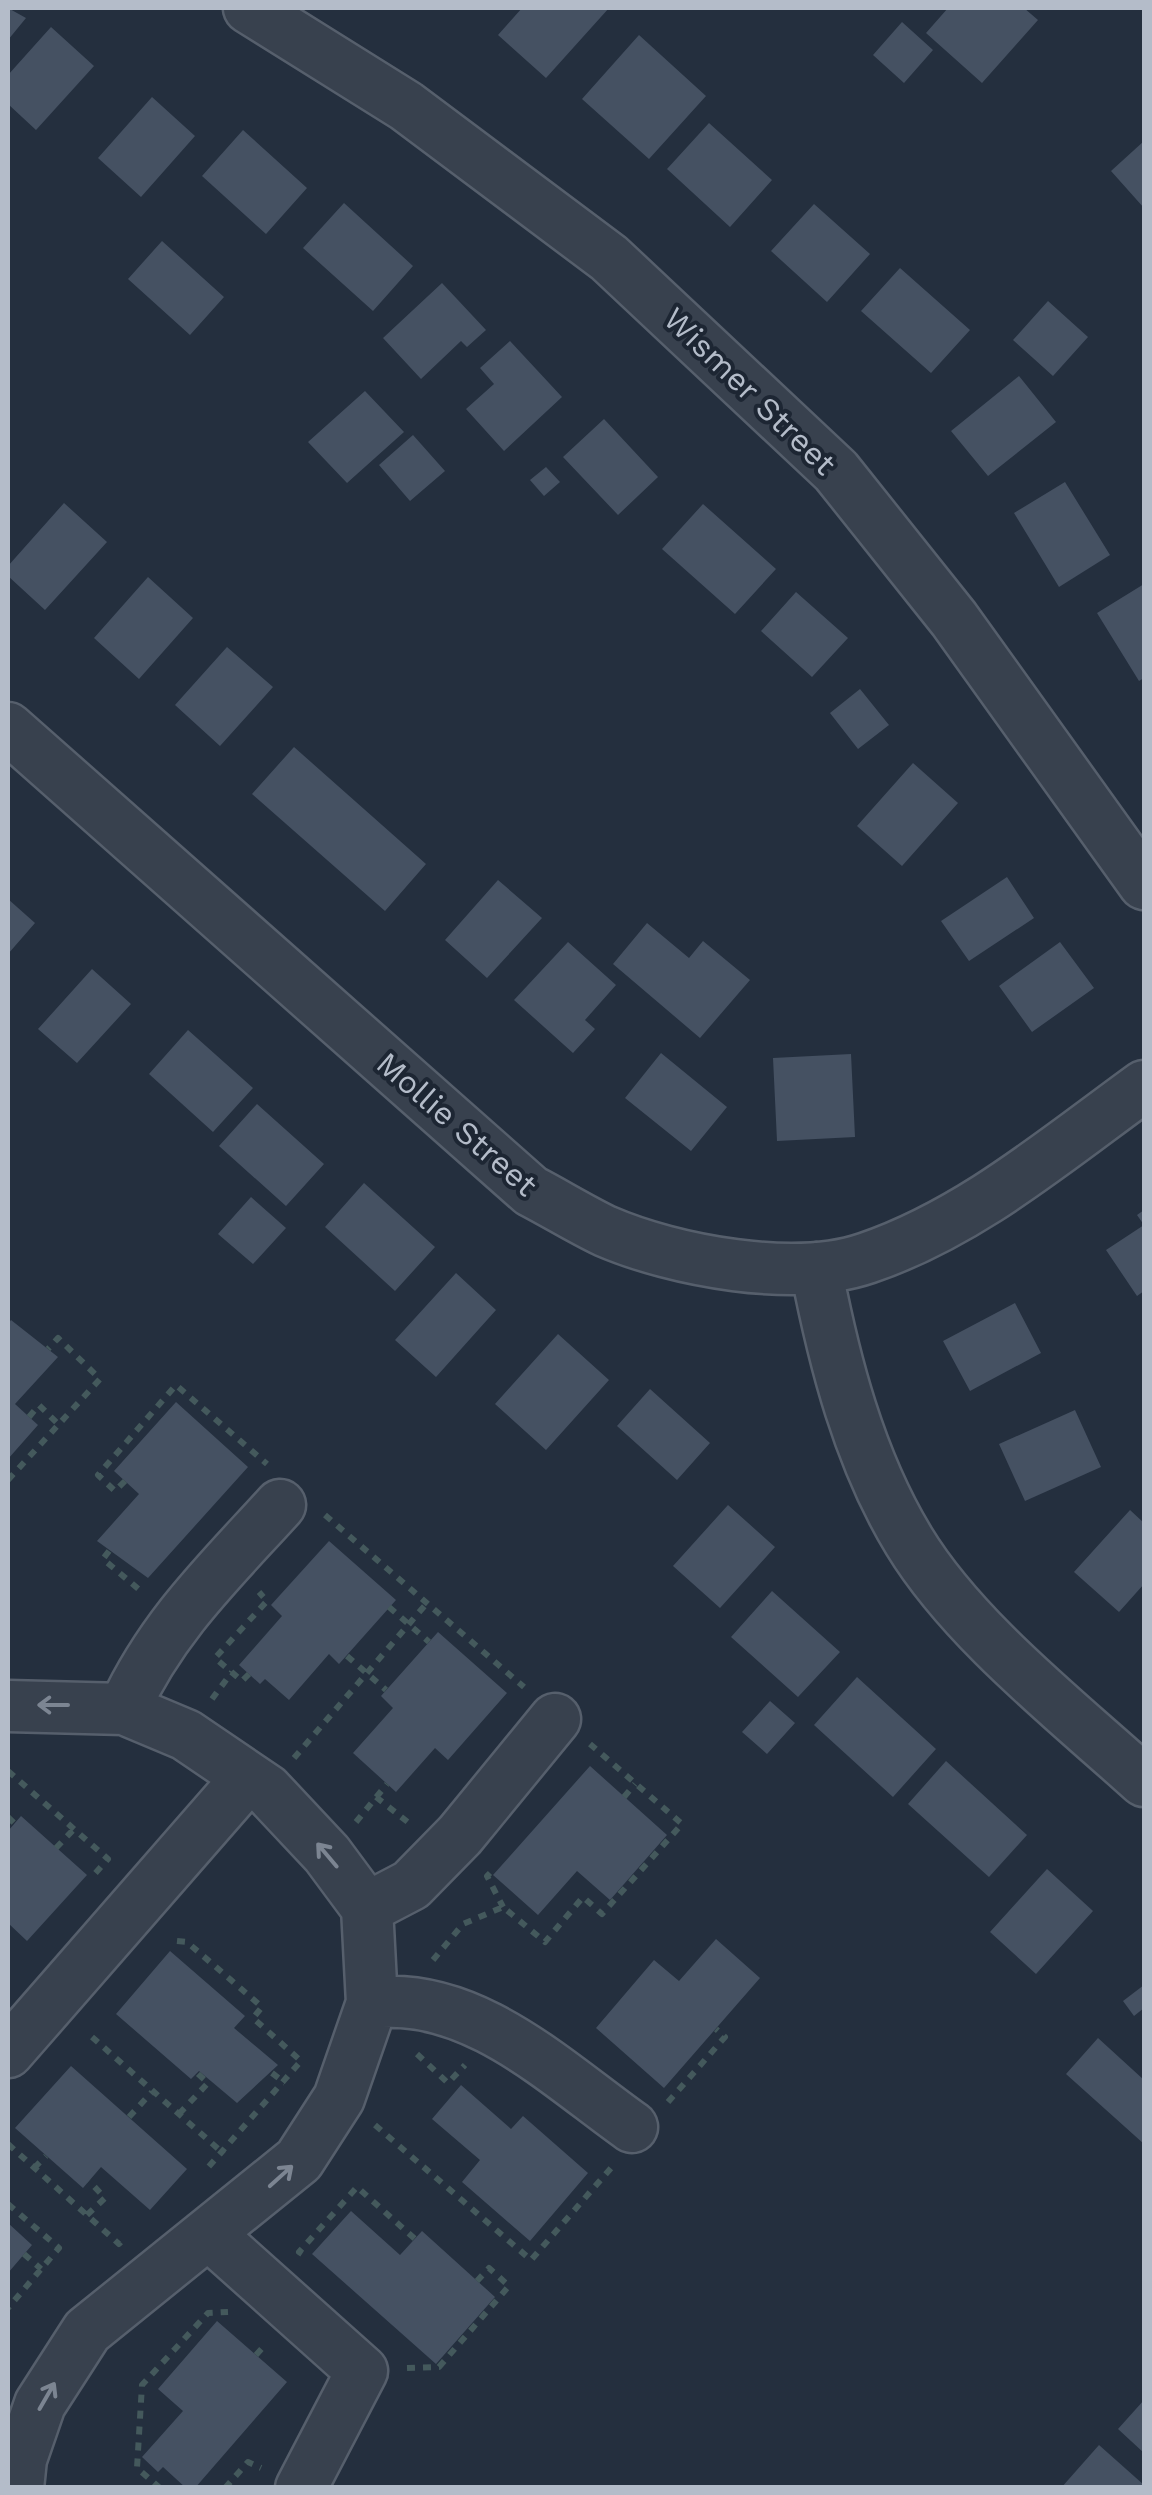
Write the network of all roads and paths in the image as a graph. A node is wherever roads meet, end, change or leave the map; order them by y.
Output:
1 (249, 8) edge
2 (8, 728) edge
3 (1144, 884) edge
4 (1144, 1086) edge
5 (816, 1268) junction
6 (48, 1349) dead end
7 (29, 1417) dead end
8 (58, 1424) junction
9 (8, 1480) edge
10 (125, 1481) dead end
11 (294, 1498) junction
12 (110, 1551) dead end
13 (152, 1601) dead end
14 (266, 1602) dead end
15 (427, 1603) junction
16 (389, 1607) dead end
17 (409, 1624) junction
18 (429, 1642) dead end
19 (347, 1656) dead end
20 (249, 1674) dead end
21 (366, 1674) junction
22 (386, 1690) dead end
23 (8, 1706) edge
24 (124, 1709) junction
25 (556, 1716) junction
26 (270, 1768) junction
27 (8, 1770) edge
28 (16, 1778) junction
29 (1144, 1781) edge
30 (387, 1784) dead end
31 (635, 1784) junction
32 (8, 1786) edge
33 (376, 1797) junction
34 (624, 1797) dead end
35 (418, 1813) dead end
36 (8, 1817) edge
37 (14, 1824) dead end
38 (352, 1826) dead end
39 (74, 1829) junction
40 (56, 1848) dead end
41 (498, 1864) dead end
42 (92, 1878) dead end
43 (503, 1907) junction
44 (368, 1908) junction
45 (178, 1941) dead end
46 (425, 1970) dead end
47 (372, 2003) junction
48 (716, 2029) dead end
49 (92, 2037) dead end
50 (8, 2052) edge
51 (196, 2073) dead end
52 (152, 2092) junction
53 (179, 2114) junction
54 (129, 2117) dead end
55 (373, 2123) dead end
56 (638, 2131) junction
57 (8, 2144) edge
58 (222, 2152) junction
59 (46, 2156) dead end
60 (237, 2165) dead end
61 (34, 2168) junction
62 (200, 2176) dead end
63 (89, 2181) dead end
64 (8, 2204) edge
65 (87, 2216) junction
66 (133, 2233) dead end
67 (210, 2235) junction
68 (415, 2239) dead end
69 (24, 2254) dead end
70 (311, 2263) dead end
71 (42, 2268) junction
72 (477, 2281) dead end
73 (8, 2308) edge
74 (242, 2322) dead end
75 (255, 2332) dead end
76 (278, 2354) dead end
77 (435, 2366) dead end
78 (248, 2462) dead end
79 (18, 2488) edge
80 (160, 2488) edge
81 (225, 2488) edge
82 (301, 2488) edge

1 - 3 street, Wismer Street
2 - 5 street, Mollie Street
4 - 5 street, Mollie Street
5 - 29 street
6 - 8 path
7 - 8 path
8 - 9 path
10 - 11 path
11 - 15 path
11 - 24 street
12 - 13 path
14 - 20 path
15 - 17 path
15 - 25 path
16 - 17 path
17 - 18 path
17 - 21 path
19 - 21 path
21 - 22 path
21 - 26 path
24 -> 23 street
24 - 26 street
25 - 31 path
25 - 44 street
44 -> 26 street
26 - 50 street
27 - 28 path
28 - 32 path
28 - 39 path
30 - 33 path
31 - 34 path
31 - 43 path
33 - 35 path
33 - 38 path
36 - 37 path
39 - 40 path
39 - 42 path
41 - 43 path
43 - 46 path
44 - 47 street
45 - 58 path
47 - 56 street
67 -> 47 street
48 - 56 path
49 - 52 path
51 - 53 path
52 - 53 path
52 - 54 path
53 - 58 path
55 - 56 path
57 - 61 path
58 - 60 path
58 - 62 path
59 - 61 path
61 - 65 path
63 - 65 path
64 - 71 path
65 - 66 path
79 -> 67 street
67 - 82 street
68 - 70 path
69 - 71 path
71 - 73 path
72 - 77 path
74 - 80 path
75 - 76 path
78 - 81 path

